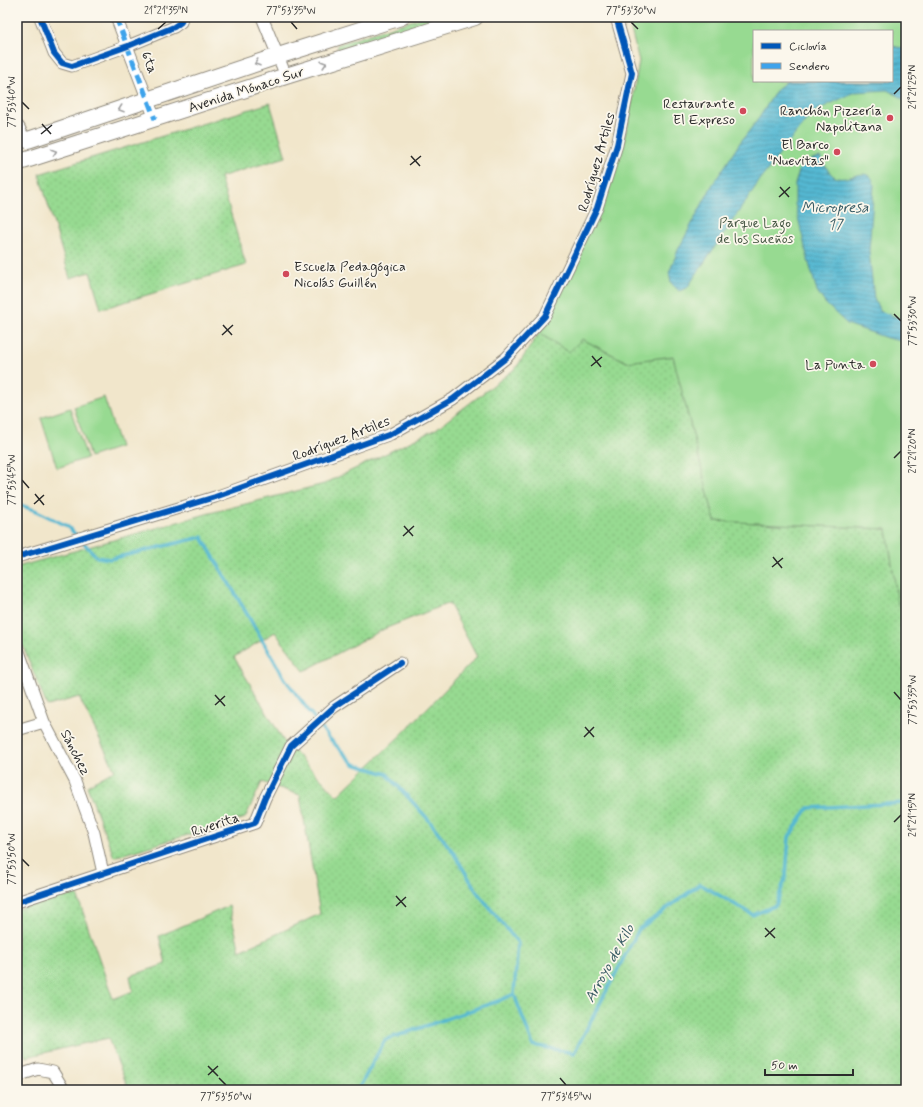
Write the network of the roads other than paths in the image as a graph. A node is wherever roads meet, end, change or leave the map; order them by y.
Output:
1 (40, 17) edge
2 (116, 17) edge
3 (182, 17) edge
4 (262, 17) edge
5 (401, 17) edge
6 (475, 17) edge
7 (616, 17) edge
8 (128, 46) junction
9 (278, 56) junction
10 (286, 76) junction
11 (148, 100) junction
12 (155, 119) junction
13 (18, 137) edge
14 (17, 163) edge
15 (17, 557) edge
16 (17, 646) edge
17 (400, 663) dead end
18 (44, 722) junction
19 (17, 730) edge
20 (103, 873) junction
21 (17, 902) edge
22 (17, 1076) edge
23 (64, 1090) edge

1 - 8 street
2 - 8 street, 6ta
3 - 8 street
4 - 9 street
5 - 9 main road, Avenida Mónaco Sur
10 -> 6 main road, Avenida Mónaco Sur
7 - 15 street, Rodríguez Artiles
8 - 11 street, 6ta
9 - 10 street
9 -> 11 main road, Avenida Mónaco Sur
10 - 12 main road, Avenida Mónaco Sur
11 - 12 street, 6ta
11 -> 13 main road, Avenida Mónaco Sur
14 -> 12 main road, Avenida Mónaco Sur
16 - 18 street, Sánchez
17 - 20 street, Riverita
18 - 19 street
18 - 20 street, Sánchez
20 - 21 street, Riverita
22 - 23 street

